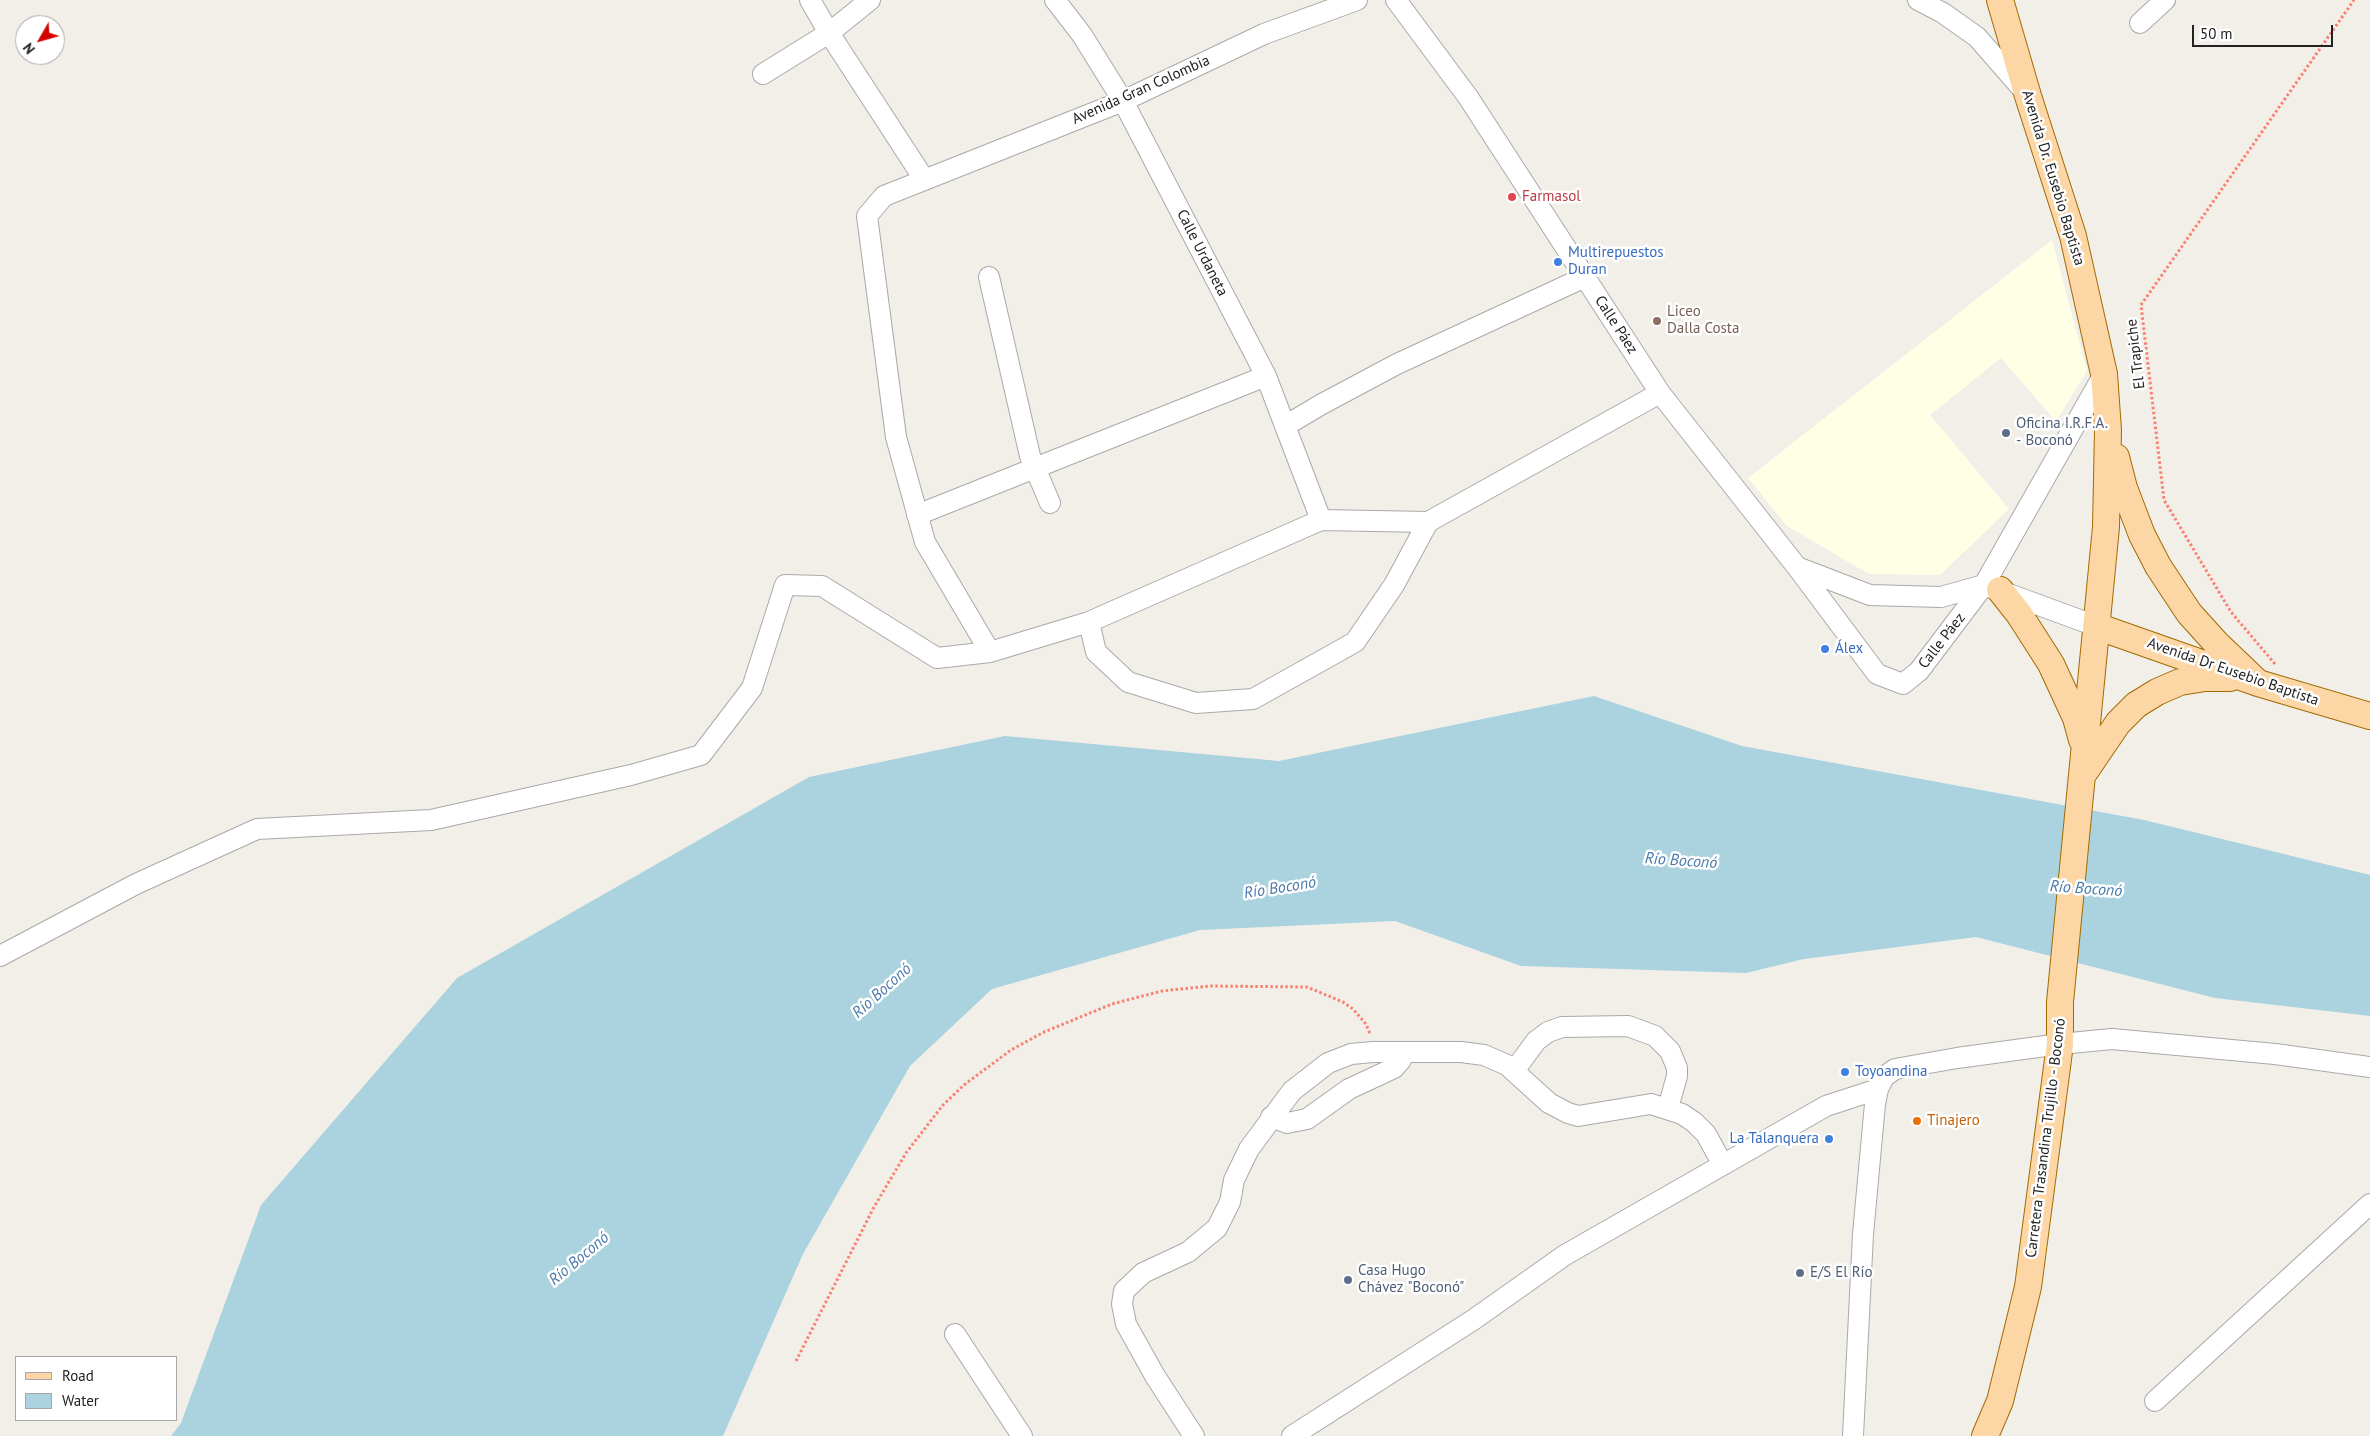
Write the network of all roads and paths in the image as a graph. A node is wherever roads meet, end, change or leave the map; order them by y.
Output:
1 (810, 0) edge
2 (870, 0) edge
3 (1055, 0) edge
4 (1357, 0) edge
5 (1396, 0) edge
6 (1918, 0) edge
7 (2000, 0) edge
8 (2165, 0) edge
9 (2354, 0) edge
10 (2140, 23) dead end
11 (829, 34) junction
12 (763, 74) dead end
13 (2028, 96) junction
14 (1123, 101) junction
15 (924, 178) junction
16 (989, 277) dead end
17 (1585, 277) junction
18 (2104, 374) junction
19 (1266, 376) junction
20 (1660, 393) junction
21 (1285, 426) junction
22 (2108, 430) junction
23 (1034, 468) junction
24 (1050, 503) dead end
25 (917, 515) junction
26 (1321, 520) junction
27 (1428, 522) junction
28 (1797, 567) junction
29 (1992, 588) junction
30 (1089, 622) junction
31 (2096, 626) junction
32 (990, 652) junction
33 (2268, 676) junction
34 (2370, 716) edge
35 (2085, 751) junction
36 (2081, 786) junction
37 (0, 956) edge
38 (2060, 1044) junction
39 (1373, 1052) junction
40 (1404, 1052) junction
41 (2370, 1067) edge
42 (1514, 1071) junction
43 (1878, 1089) junction
44 (1668, 1108) junction
45 (1271, 1117) junction
46 (1724, 1165) junction
47 (2370, 1204) edge
48 (955, 1334) dead end
49 (796, 1361) dead end
50 (2155, 1401) dead end
51 (1022, 1436) edge
52 (1194, 1436) edge
53 (1292, 1436) edge
54 (1853, 1436) edge
55 (1985, 1436) edge

1 - 11 street
2 - 11 street
3 - 14 street, Calle Urdaneta
4 - 14 street, Avenida Gran Colombia
5 - 17 street, Calle Páez
6 - 13 street
7 - 13 main road, Avenida Dr. Eusebio Baptista
8 - 10 street
9 - 33 path, El Trapiche
11 - 12 street
11 - 15 street
13 - 18 main road, Avenida Dr. Eusebio Baptista
14 - 15 street, Avenida Gran Colombia
14 - 19 street, Calle Urdaneta
15 - 25 street, Avenida Gran Colombia
16 - 23 street
17 - 20 street, Calle Páez
17 - 21 street
18 - 22 main road, Avenida Dr. Eusebio Baptista
18 - 29 street, Calle Páez
19 - 21 street, Calle Urdaneta
19 - 23 street
20 - 27 street
20 - 28 street, Calle Páez
21 - 26 street, Calle Urdaneta
22 - 31 main road, Avenida Dr. Eusebio Baptista
22 - 33 main road
23 - 24 street
23 - 25 street
25 - 32 street, Avenida Gran Colombia
26 - 27 street
26 - 30 street
27 - 30 street
28 - 29 street, Calle Páez
28 - 29 street, Calle Páez
29 - 31 street
29 - 35 main road
30 - 32 street
31 - 33 main road, Avenida Dr Eusebio Baptista
31 - 35 main road, Carretera Trasandina Trujillo - Boconó
32 - 37 street
33 - 34 main road, Avenida Dr Eusebio Baptista
33 - 36 main road
35 - 36 main road, Carretera Trasandina Trujillo - Boconó
36 - 38 main road, Carretera Trasandina Trujillo - Boconó
38 - 41 street
38 - 43 street
38 - 55 main road, Carretera Trasandina Trujillo - Boconó
39 - 40 street
39 - 45 street
39 - 49 path
40 - 42 street
40 - 45 street
42 - 44 street
42 - 44 street
43 - 46 street
43 - 54 street
44 - 46 street
45 - 52 street
46 - 53 street
47 - 50 street
48 - 51 street

